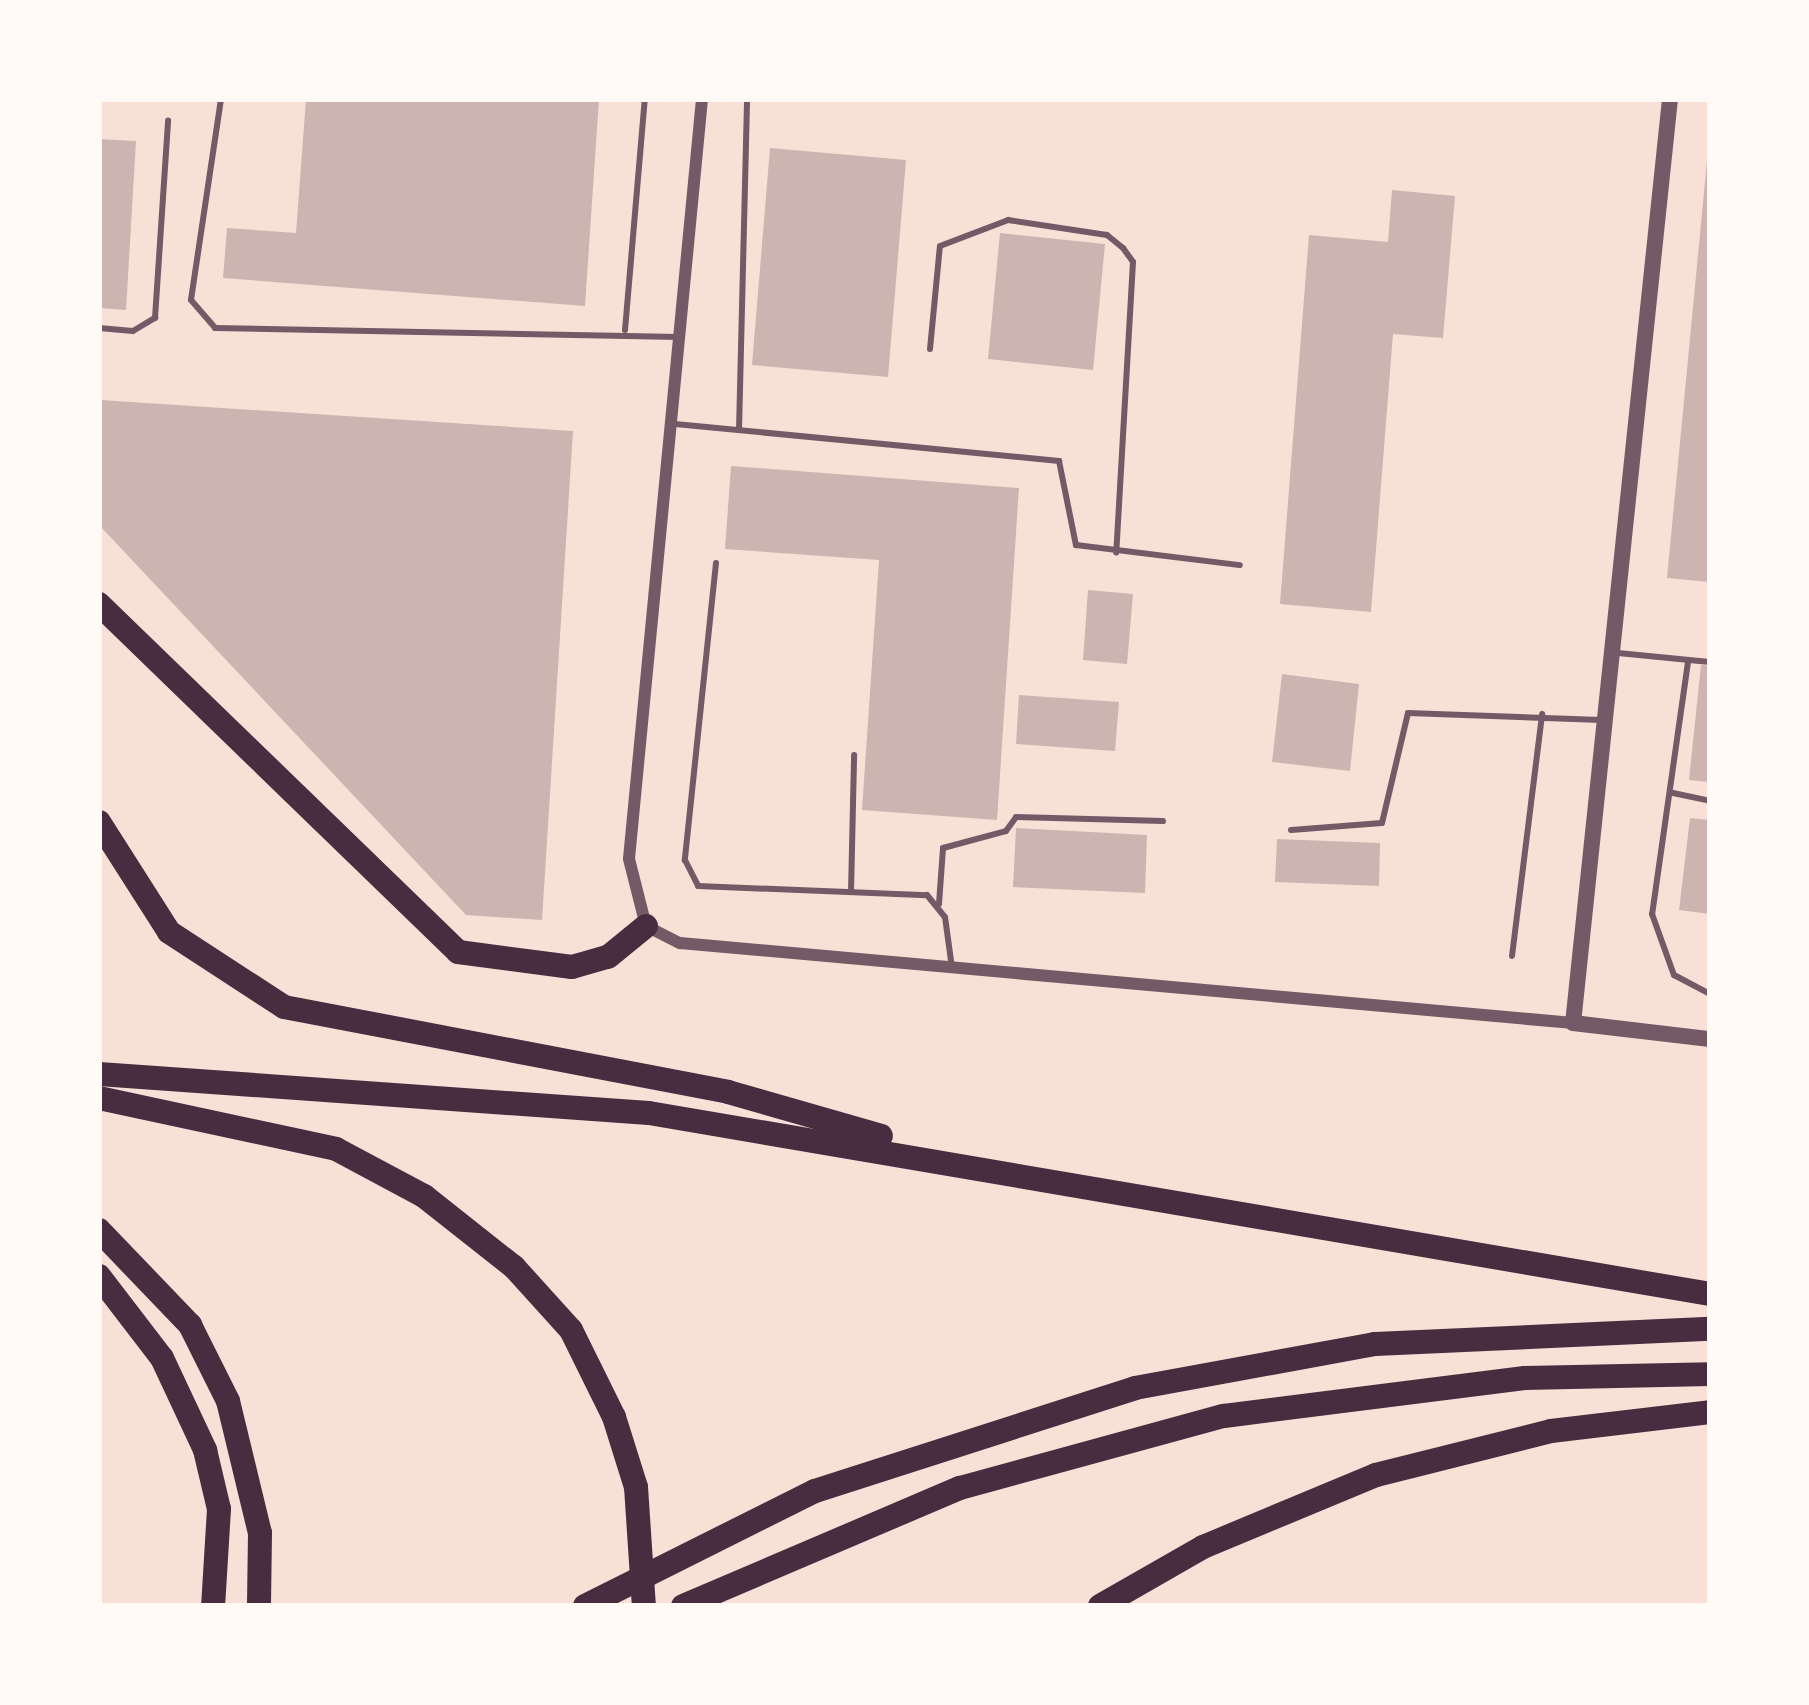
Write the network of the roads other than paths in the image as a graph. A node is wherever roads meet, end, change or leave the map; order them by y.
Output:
1 (221, 99) edge
2 (645, 99) edge
3 (702, 99) edge
4 (747, 99) edge
5 (1670, 99) edge
6 (167, 120) dead end
7 (99, 328) edge
8 (625, 330) junction
9 (682, 338) junction
10 (930, 349) dead end
11 (675, 424) junction
12 (739, 430) junction
13 (1116, 553) junction
14 (716, 563) dead end
15 (1240, 565) dead end
16 (99, 604) edge
17 (1618, 653) junction
18 (1688, 662) junction
19 (1710, 662) edge
20 (1542, 714) junction
21 (1611, 720) junction
22 (854, 755) dead end
23 (1673, 794) junction
24 (1710, 801) edge
25 (1162, 821) dead end
26 (99, 822) edge
27 (1291, 830) dead end
28 (851, 892) junction
29 (939, 904) junction
30 (646, 926) junction
31 (1511, 956) dead end
32 (952, 971) junction
33 (1710, 994) edge
34 (1573, 1023) junction
35 (1710, 1039) edge
36 (99, 1074) edge
37 (99, 1098) edge
38 (928, 1153) junction
39 (99, 1229) edge
40 (99, 1276) edge
41 (1710, 1294) edge
42 (1710, 1329) edge
43 (1710, 1374) edge
44 (1710, 1412) edge
45 (213, 1606) edge
46 (259, 1606) edge
47 (585, 1606) edge
48 (644, 1606) edge
49 (682, 1606) edge
50 (1100, 1606) edge

1 - 8 lane
2 - 8 lane
3 - 9 street
4 - 12 lane
5 - 17 street
6 - 7 lane
8 - 9 lane
9 - 11 street
10 - 13 lane
11 - 12 lane
11 - 30 street
12 - 13 lane
13 - 15 lane
14 - 28 lane
16 - 30 highway
17 - 18 lane
17 - 21 street
18 - 19 lane
18 - 23 lane
20 - 21 lane
20 - 27 lane
20 - 31 lane
21 - 34 street
22 - 28 lane
23 - 24 lane
23 - 33 lane
25 - 29 lane
26 - 38 highway
28 - 29 lane
29 - 32 lane
30 - 32 street
32 - 34 street
34 - 35 street
36 - 38 highway
37 - 48 highway
38 - 41 highway
39 - 46 highway
40 - 45 highway
42 - 47 highway
43 - 49 highway
44 - 50 highway

